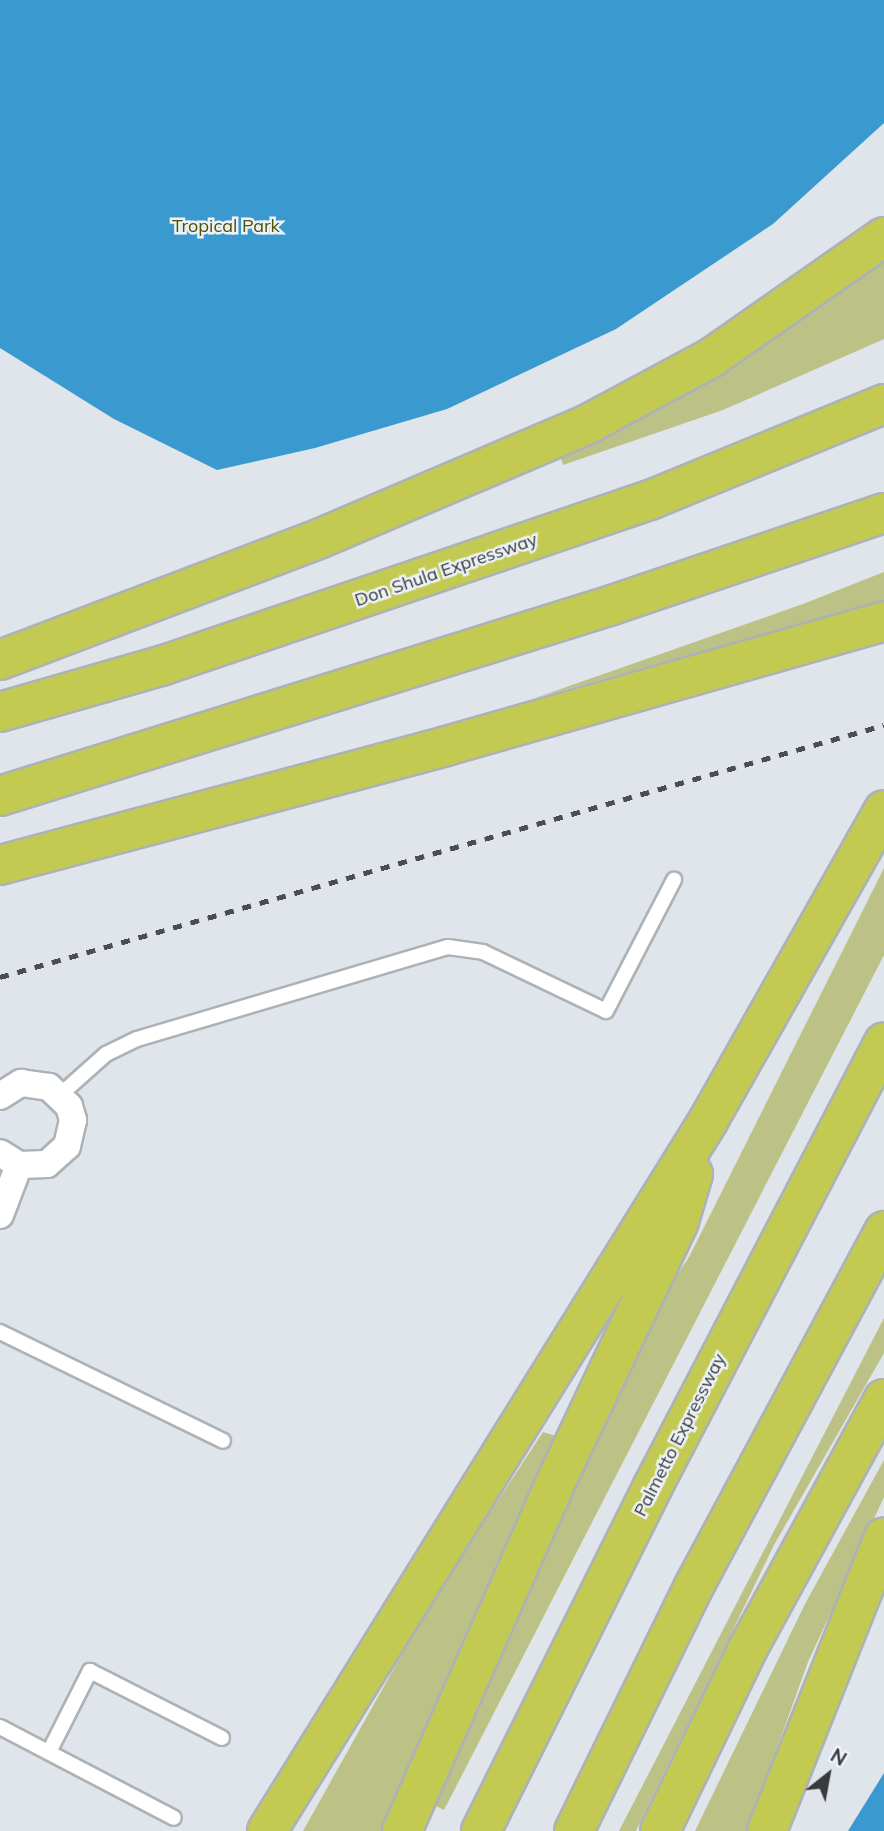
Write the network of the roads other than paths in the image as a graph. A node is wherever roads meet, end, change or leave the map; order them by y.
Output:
1 (884, 237) edge
2 (884, 404) edge
3 (884, 513) edge
4 (884, 621) edge
5 (0, 660) edge
6 (0, 712) edge
7 (0, 796) edge
8 (882, 813) edge
9 (0, 865) edge
10 (674, 880) dead end
11 (884, 1043) edge
12 (60, 1095) junction
13 (0, 1096) edge
14 (708, 1121) junction
15 (10, 1159) edge
16 (1, 1211) edge
17 (884, 1231) edge
18 (0, 1332) edge
19 (884, 1399) edge
20 (223, 1441) dead end
21 (884, 1536) edge
22 (0, 1727) edge
23 (222, 1738) dead end
24 (49, 1752) junction
25 (174, 1818) dead end
26 (267, 1831) edge
27 (402, 1831) edge
28 (481, 1831) edge
29 (574, 1831) edge
30 (660, 1831) edge
31 (767, 1831) edge

1 - 5 highway
2 - 6 highway, Don Shula Expressway
3 - 7 highway
4 - 9 highway
8 - 14 highway
10 - 12 lane
11 - 28 highway, Palmetto Expressway
12 - 13 street
12 - 15 street
14 - 26 highway
14 - 27 highway
15 - 16 street
17 - 29 highway
18 - 20 lane
19 - 30 highway
21 - 31 highway
22 - 24 lane
23 - 24 lane
24 - 25 lane

